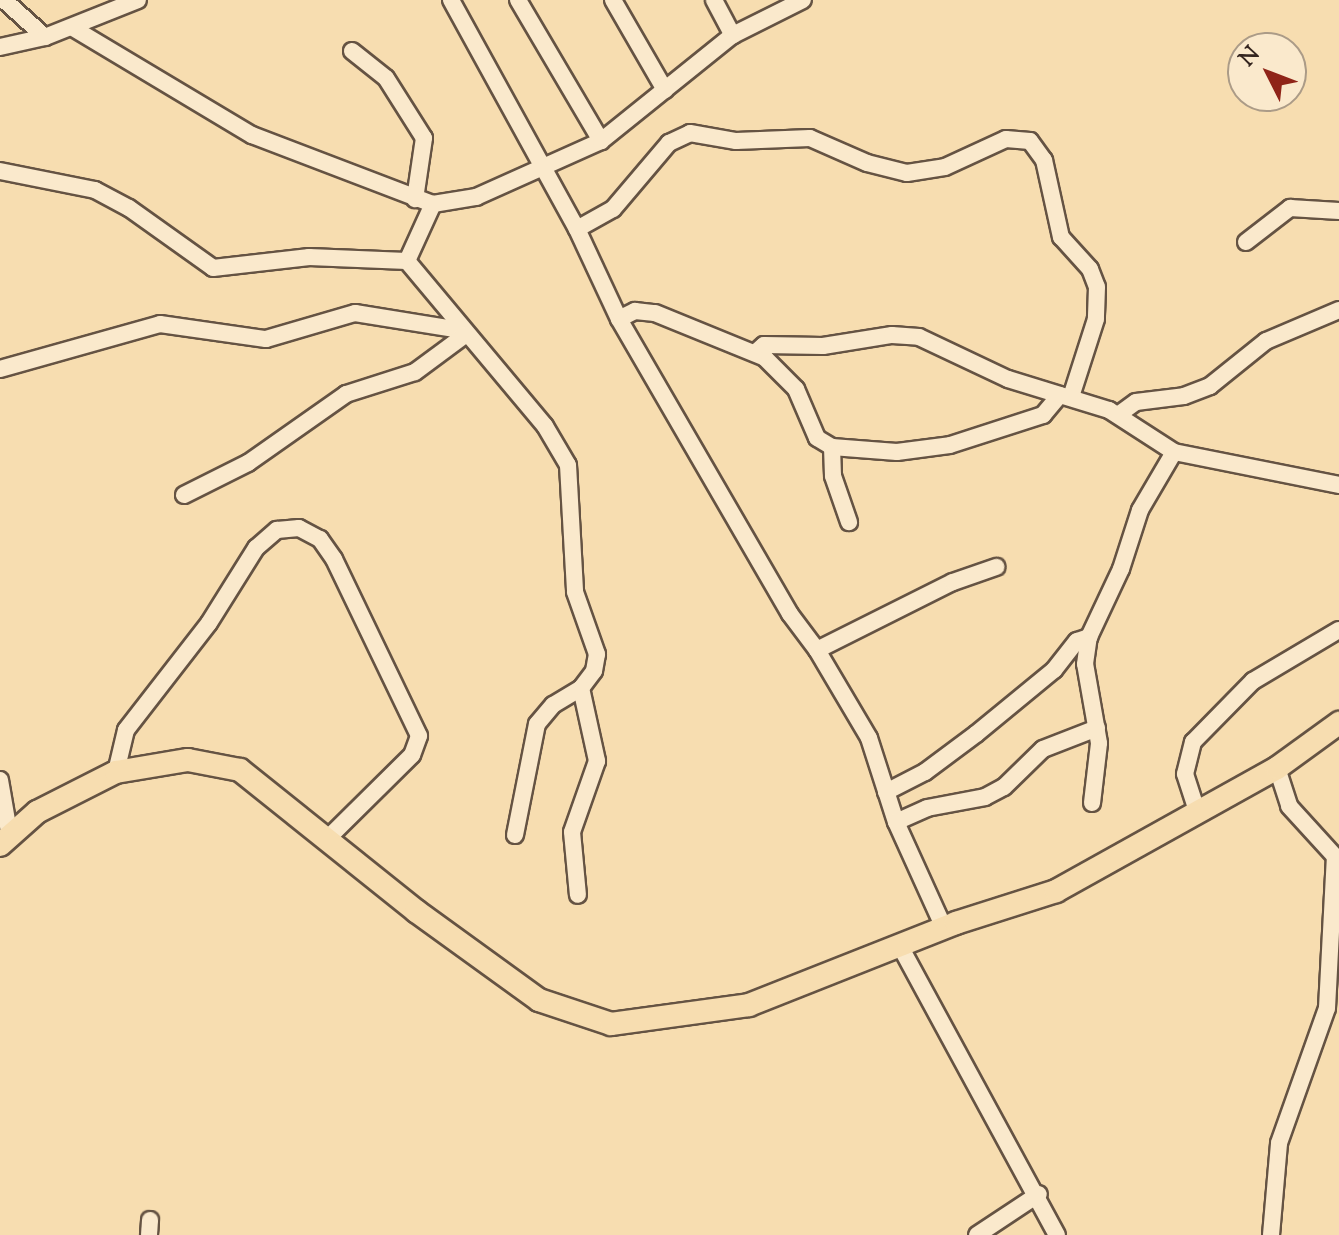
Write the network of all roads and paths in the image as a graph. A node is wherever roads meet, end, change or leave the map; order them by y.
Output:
1 (4, 0) edge
2 (138, 0) edge
3 (451, 0) edge
4 (518, 0) edge
5 (613, 0) edge
6 (714, 0) edge
7 (803, 0) edge
8 (73, 28) junction
9 (733, 35) junction
10 (45, 37) junction
11 (0, 47) edge
12 (352, 51) dead end
13 (665, 90) junction
14 (601, 141) junction
15 (545, 170) junction
16 (0, 171) edge
17 (415, 199) junction
18 (433, 204) junction
19 (1339, 211) edge
20 (577, 229) junction
21 (1246, 242) dead end
22 (407, 261) junction
23 (1339, 310) edge
24 (619, 319) junction
25 (462, 332) junction
26 (755, 353) junction
27 (0, 369) edge
28 (1065, 396) junction
29 (1118, 415) junction
30 (832, 447) junction
31 (1174, 452) junction
32 (1339, 485) edge
33 (184, 495) dead end
34 (849, 522) dead end
35 (996, 567) dead end
36 (1339, 630) edge
37 (1089, 637) junction
38 (817, 650) junction
39 (581, 688) junction
40 (1339, 723) edge
41 (1097, 728) junction
42 (1277, 768) junction
43 (116, 772) junction
44 (0, 780) edge
45 (886, 792) junction
46 (1092, 803) dead end
47 (1198, 814) junction
48 (896, 822) junction
49 (515, 835) dead end
50 (329, 837) junction
51 (5, 838) edge
52 (1337, 859) edge
53 (578, 895) dead end
54 (944, 928) junction
55 (900, 946) junction
56 (1039, 1194) junction
57 (977, 1235) edge
58 (1057, 1235) edge
59 (1271, 1235) edge

1 - 10 street
2 - 8 street
3 - 15 street
4 - 14 street
5 - 13 street
6 - 9 street
7 - 9 street
8 - 10 street
8 - 17 street
9 - 13 street
10 - 11 street
12 - 17 street
13 - 14 street
14 - 15 street
15 - 18 street
15 - 20 street
16 - 22 street
17 - 18 street
18 - 22 street
19 - 21 street
20 - 24 street
20 - 28 street
22 - 25 street
23 - 29 street
24 - 26 street
24 - 38 street
25 - 27 street
25 - 33 street
25 - 39 street
26 - 28 street
26 - 30 street
28 - 29 street
28 - 30 street
29 - 31 street
30 - 34 street
31 - 32 street
31 - 37 street
35 - 38 street
36 - 47 street
37 - 41 street
37 - 45 street
38 - 45 street
39 - 49 street
39 - 53 street
40 - 42 main road
41 - 46 street
41 - 48 street
42 - 47 main road
42 - 52 street
43 - 50 main road
43 - 50 street
43 - 51 main road
44 - 51 street
45 - 48 street
47 - 54 main road
48 - 54 street
50 - 55 main road
52 - 59 street
54 - 55 main road
55 - 56 street
56 - 57 street
56 - 58 street

